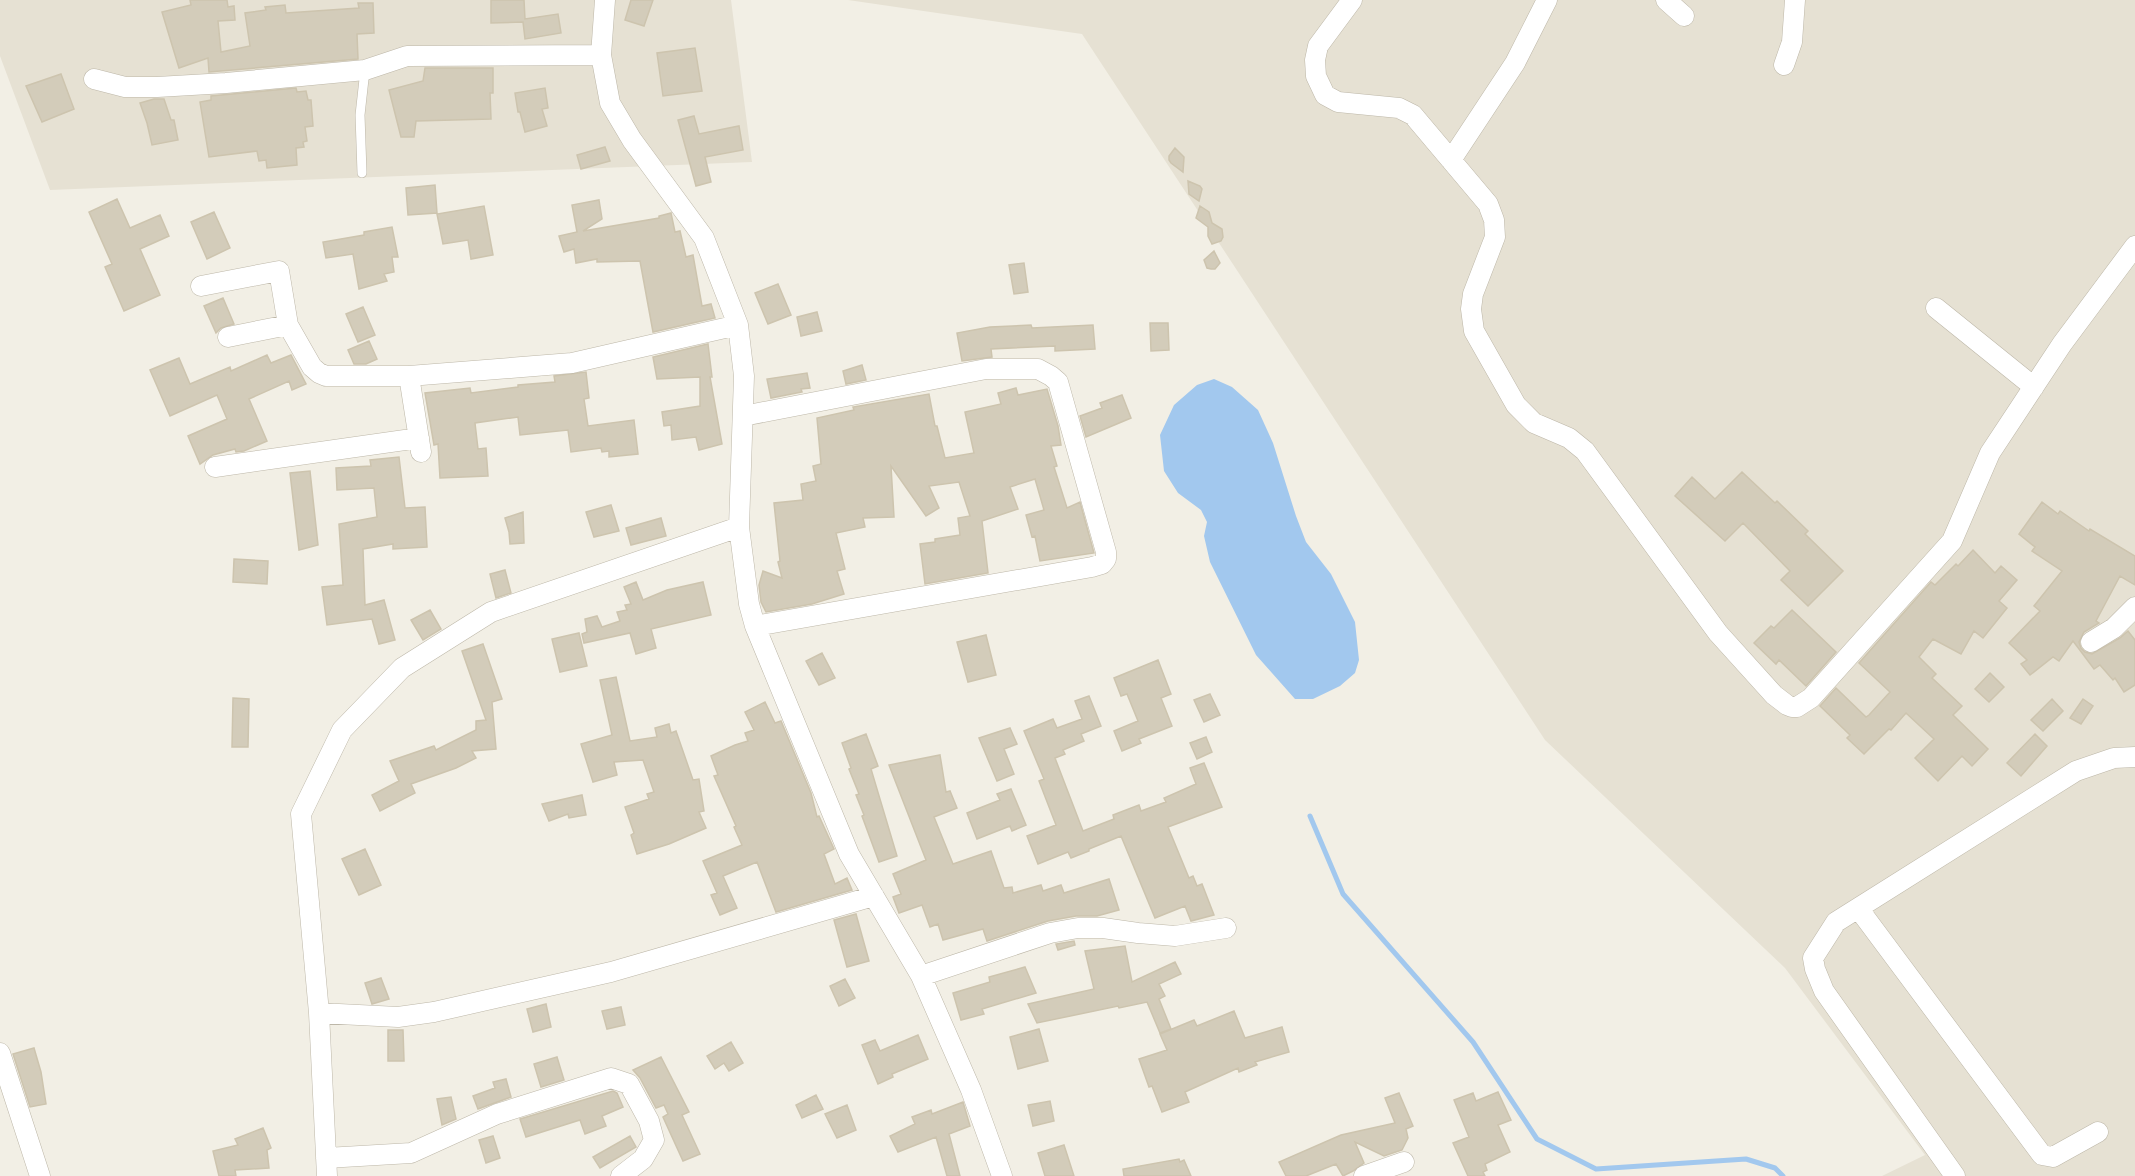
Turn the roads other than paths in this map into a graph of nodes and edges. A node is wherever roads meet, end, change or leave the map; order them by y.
1 (605, 0) edge
2 (1352, 0) edge
3 (1547, 0) edge
4 (1666, 0) edge
5 (1795, 0) edge
6 (1684, 16) dead end
7 (601, 55) junction
8 (1784, 65) dead end
9 (365, 70) junction
10 (94, 79) dead end
11 (1451, 160) junction
12 (362, 173) dead end
13 (2135, 246) edge
14 (201, 286) dead end
15 (1936, 308) dead end
16 (288, 325) junction
17 (738, 325) junction
18 (228, 336) dead end
19 (409, 376) junction
20 (2034, 387) junction
21 (743, 416) junction
22 (215, 468) dead end
23 (739, 527) junction
24 (2135, 607) edge
25 (755, 626) junction
26 (2091, 642) dead end
27 (2135, 757) edge
28 (874, 896) junction
29 (1858, 908) junction
30 (1227, 928) dead end
31 (921, 976) junction
32 (319, 1013) junction
33 (0, 1053) edge
34 (2098, 1132) dead end
35 (1404, 1162) dead end
36 (326, 1167) edge
37 (40, 1176) edge
38 (621, 1176) edge
39 (1002, 1176) edge
40 (1364, 1176) edge
41 (1955, 1176) edge

1 - 7 street
2 - 11 street
3 - 11 street
4 - 6 street
5 - 8 street
7 - 9 street
7 - 17 street
9 - 10 street
9 - 12 lane
11 - 20 street
13 - 20 street
14 - 16 street
15 - 20 street
16 - 18 street
16 - 19 street
17 - 19 street
17 - 21 street
19 - 22 street
21 - 23 street
21 - 25 street
23 - 25 street
23 - 32 street
24 - 26 street
25 - 28 street
27 - 29 street
28 - 31 street
28 - 32 street
29 - 34 street
29 - 41 street
30 - 31 street
31 - 39 street
32 - 36 street
33 - 37 street
35 - 40 street
36 - 38 street

